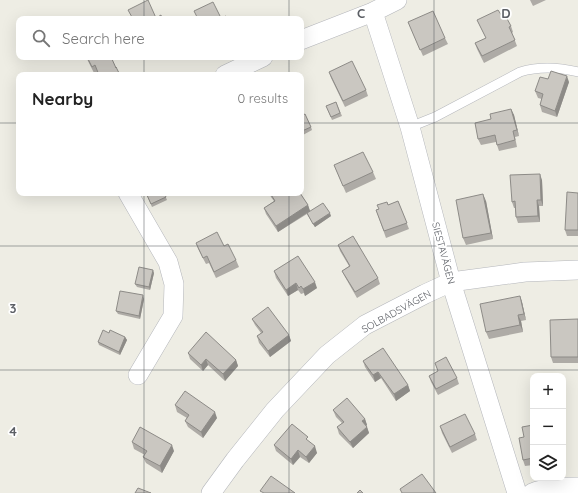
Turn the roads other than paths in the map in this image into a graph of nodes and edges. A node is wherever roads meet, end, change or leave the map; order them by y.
1 (397, 0) edge
2 (373, 12) junction
3 (304, 39) edge
4 (257, 60) edge
5 (231, 72) edge
6 (578, 72) edge
7 (410, 127) junction
8 (130, 196) edge
9 (578, 270) edge
10 (452, 282) junction
11 (138, 375) dead end
12 (578, 487) edge
13 (212, 493) edge
14 (517, 493) edge
15 (532, 493) edge

1 - 2 street
2 - 3 street
2 - 7 street, SIESTAVÄGEN
4 - 5 street
6 - 7 lane
7 - 10 street, SIESTAVÄGEN
8 - 11 street
9 - 10 street, SOLBADSVÄGEN
10 - 13 street, SOLBADSVÄGEN
10 - 14 street, SIESTAVÄGEN
12 - 15 street

